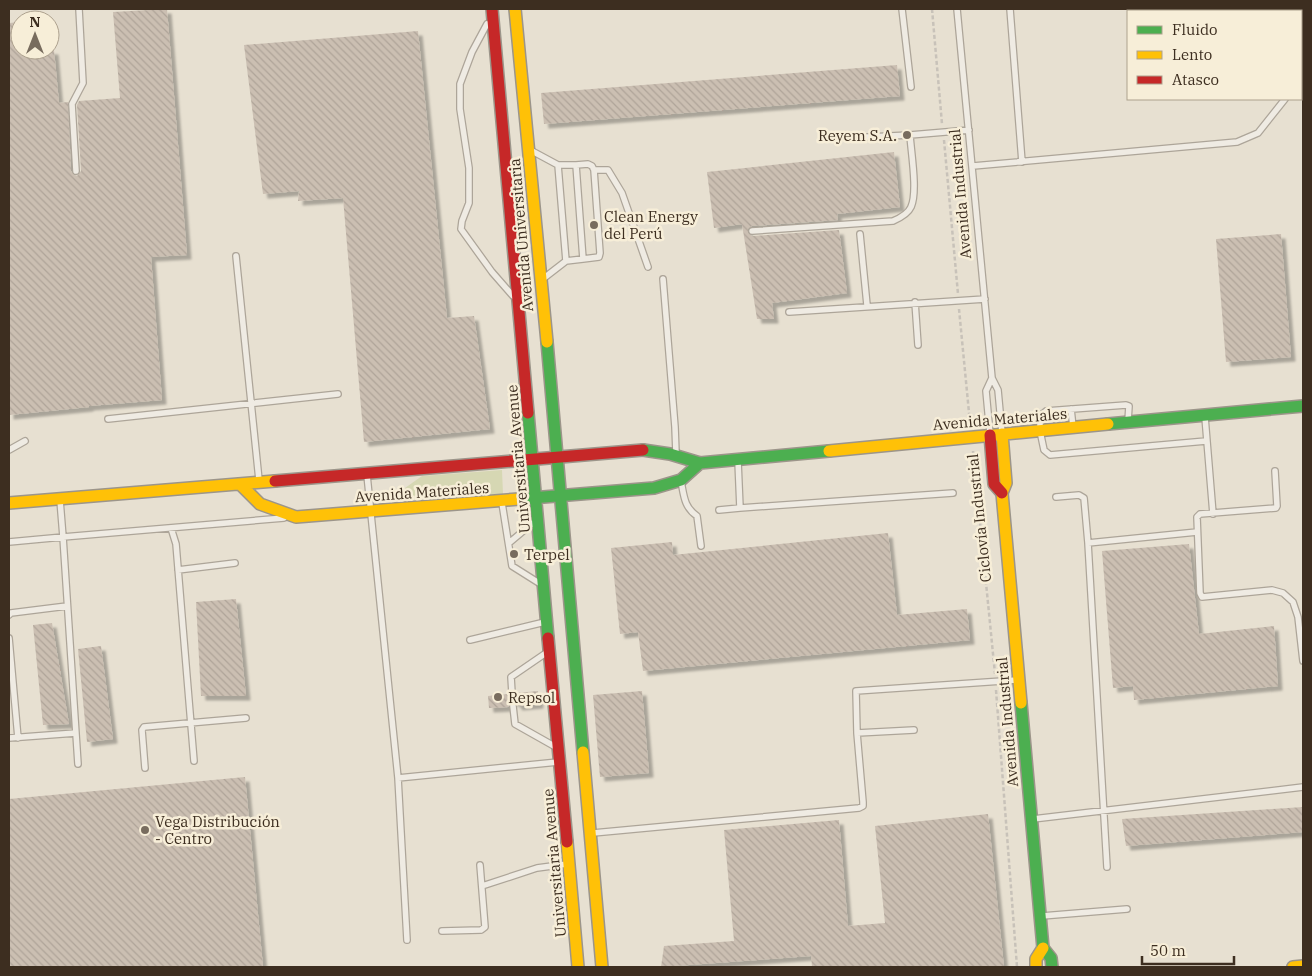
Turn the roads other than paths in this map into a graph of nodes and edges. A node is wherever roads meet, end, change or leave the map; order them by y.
1 (79, 9) edge
2 (515, 9) edge
3 (902, 9) edge
4 (957, 9) edge
5 (1010, 9) edge
6 (492, 11) edge
7 (911, 87) dead end
8 (1284, 100) edge
9 (969, 130) junction
10 (910, 135) junction
11 (848, 138) dead end
12 (528, 150) junction
13 (1022, 162) junction
14 (576, 164) junction
15 (558, 165) junction
16 (973, 166) junction
17 (594, 170) junction
18 (76, 171) dead end
19 (752, 231) dead end
20 (860, 234) dead end
21 (236, 256) dead end
22 (583, 260) junction
23 (566, 261) junction
24 (648, 267) dead end
25 (663, 279) dead end
26 (529, 281) junction
27 (985, 299) junction
28 (915, 302) junction
29 (519, 304) junction
30 (867, 306) junction
31 (789, 312) dead end
32 (918, 346) dead end
33 (992, 378) junction
34 (338, 394) dead end
35 (252, 403) junction
36 (1303, 406) edge
37 (1072, 409) junction
38 (1205, 415) junction
39 (108, 419) dead end
40 (1128, 422) junction
41 (1073, 428) junction
42 (1040, 431) junction
43 (996, 435) junction
44 (24, 441) dead end
45 (1206, 441) junction
46 (9, 450) edge
47 (676, 455) junction
48 (557, 458) junction
49 (738, 459) junction
50 (533, 460) junction
51 (700, 463) junction
52 (1274, 471) dead end
53 (367, 473) junction
54 (681, 480) junction
55 (259, 482) junction
56 (240, 484) junction
57 (953, 493) dead end
58 (561, 496) junction
59 (1056, 497) dead end
60 (60, 498) junction
61 (536, 498) junction
62 (501, 501) junction
63 (9, 503) edge
64 (740, 508) junction
65 (371, 510) junction
66 (719, 510) dead end
67 (1213, 514) junction
68 (296, 517) junction
69 (538, 520) junction
70 (172, 528) junction
71 (1196, 532) junction
72 (63, 537) junction
73 (9, 542) edge
74 (1088, 542) junction
75 (509, 543) junction
76 (701, 546) dead end
77 (235, 563) dead end
78 (178, 570) junction
79 (544, 586) junction
80 (66, 606) junction
81 (9, 615) edge
82 (547, 622) junction
83 (9, 638) edge
84 (470, 640) dead end
85 (550, 651) junction
86 (1303, 661) edge
87 (1019, 680) junction
88 (512, 694) dead end
89 (513, 706) dead end
90 (246, 718) dead end
91 (190, 724) junction
92 (914, 730) dead end
93 (76, 733) junction
94 (857, 733) junction
95 (9, 738) edge
96 (18, 738) junction
97 (558, 748) junction
98 (194, 761) dead end
99 (560, 761) junction
100 (78, 764) dead end
101 (145, 768) dead end
102 (398, 778) junction
103 (1303, 787) edge
104 (1105, 810) junction
105 (1031, 819) junction
106 (581, 841) junction
107 (569, 863) junction
108 (480, 865) dead end
109 (1108, 868) dead end
110 (482, 886) junction
111 (1127, 908) dead end
112 (1040, 916) junction
113 (442, 931) dead end
114 (407, 940) dead end
115 (1043, 948) junction
116 (1303, 966) edge
117 (578, 967) edge
118 (602, 967) edge
119 (1036, 967) edge
120 (1052, 967) edge
121 (1293, 967) edge

1 - 18 lane
2 - 12 street, Avenida Universitaria
3 - 7 lane
4 - 9 lane, Avenida Industrial
5 - 13 lane
6 - 26 street, Universitaria Avenue
6 - 29 lane
8 - 13 lane
9 - 10 lane
9 - 16 lane, Avenida Industrial
10 - 11 lane
10 - 19 lane
12 - 15 lane
12 - 26 street, Avenida Universitaria
13 - 16 lane
14 - 15 lane
14 - 17 lane
14 - 22 lane
15 - 23 lane
16 - 27 lane, Avenida Industrial
17 - 22 lane
17 - 24 lane
20 - 30 lane
21 - 35 lane
22 - 23 lane
23 - 26 lane
25 - 47 lane
26 - 29 street, Universitaria Avenue
26 - 48 street, Avenida Universitaria
27 - 28 lane
27 - 33 lane, Avenida Industrial
28 - 30 lane
28 - 32 lane
29 - 50 street, Universitaria Avenue
30 - 31 lane
33 - 43 lane, Avenida Industrial
33 - 43 lane, Avenida Industrial
34 - 35 lane
35 - 39 lane
35 - 55 lane
36 - 38 street, Avenida Materiales
37 - 40 lane
37 - 41 lane
37 - 42 lane
38 - 40 street, Avenida Materiales
38 - 45 lane
40 - 41 street, Avenida Materiales
41 - 42 street, Avenida Materiales
42 - 43 street, Avenida Materiales
42 - 45 lane
43 - 49 street, Avenida Materiales
43 - 87 street, Avenida Industrial
44 - 46 lane
45 - 67 lane
47 - 48 street, Avenida Materiales
47 - 51 street, Avenida Materiales
48 - 50 street, Avenida Materiales
48 - 58 street, Universitaria Avenue
49 - 51 street, Avenida Materiales
49 - 64 lane
50 - 53 street, Avenida Materiales
50 - 61 street, Universitaria Avenue
51 - 54 street, Avenida Materiales
52 - 67 lane
53 - 55 street, Avenida Materiales
53 - 65 lane
54 - 58 street, Avenida Materiales
54 - 76 lane
55 - 56 street, Avenida Materiales
56 - 60 street, Avenida Materiales
56 - 68 street, Avenida Materiales
57 - 64 lane
58 - 61 street, Avenida Materiales
58 - 106 street, Universitaria Avenue
59 - 74 lane
60 - 63 street, Avenida Materiales
60 - 72 lane
61 - 62 street, Avenida Materiales
61 - 69 street, Universitaria Avenue
62 - 65 street, Avenida Materiales
62 - 75 lane
64 - 66 lane
65 - 68 street, Avenida Materiales
65 - 102 lane
67 - 71 lane
68 - 70 lane
69 - 75 lane
69 - 79 street, Universitaria Avenue
70 - 72 lane
70 - 78 lane
71 - 74 lane
71 - 86 lane
72 - 73 lane
72 - 80 lane
74 - 104 lane
75 - 79 lane
77 - 78 lane
78 - 91 lane
79 - 82 street, Universitaria Avenue
80 - 81 lane
80 - 93 lane
82 - 84 lane
82 - 85 street, Universitaria Avenue
83 - 96 lane
85 - 88 lane
85 - 97 street, Universitaria Avenue
87 - 94 lane
87 - 105 street, Avenida Industrial
89 - 97 lane
90 - 91 lane
91 - 98 lane
91 - 101 lane
92 - 94 lane
93 - 96 lane
93 - 100 lane
94 - 106 lane
95 - 96 lane
97 - 99 street, Universitaria Avenue
99 - 102 lane
99 - 106 street, Universitaria Avenue
102 - 114 lane
103 - 104 lane
104 - 105 lane
104 - 109 lane
105 - 112 street, Avenida Industrial
106 - 107 street, Universitaria Avenue
106 - 118 street, Universitaria Avenue
107 - 110 lane
107 - 117 street, Universitaria Avenue
108 - 110 lane
110 - 113 lane
111 - 112 lane
112 - 115 street, Avenida Industrial
115 - 119 street, Avenida Industrial
115 - 120 street, Avenida Industrial
116 - 121 street

